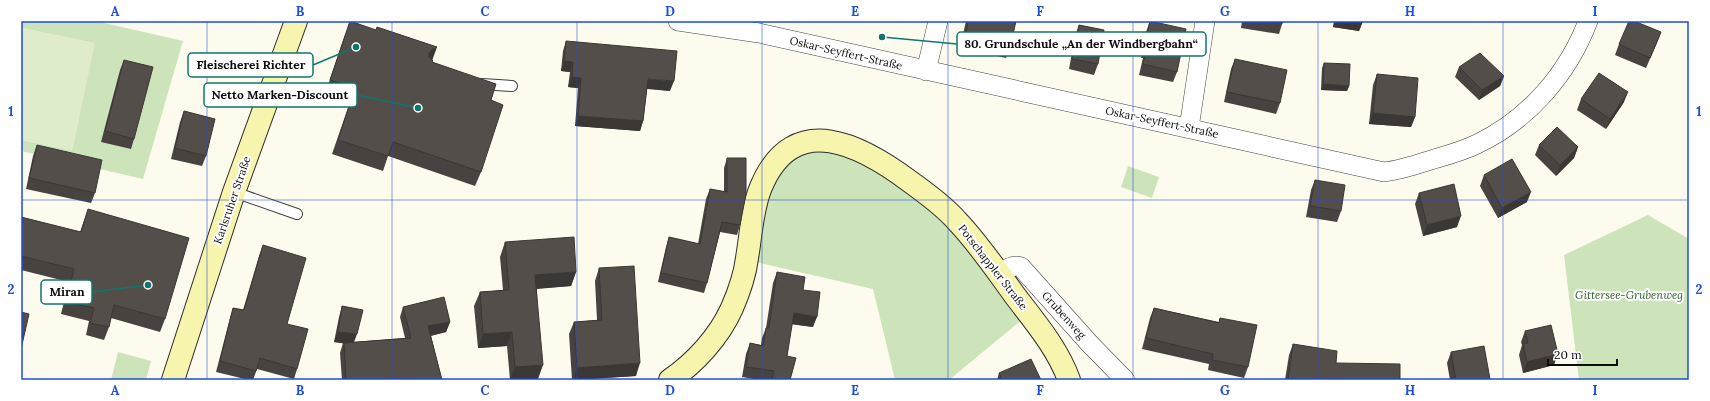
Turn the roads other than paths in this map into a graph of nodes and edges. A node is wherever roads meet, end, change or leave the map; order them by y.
1 (296, 21) edge
2 (678, 21) edge
3 (938, 21) edge
4 (1205, 21) edge
5 (1588, 21) edge
6 (926, 71) junction
7 (470, 81) edge
8 (512, 86) dead end
9 (1189, 128) junction
10 (234, 192) junction
11 (297, 214) dead end
12 (1000, 275) junction
13 (173, 380) edge
14 (670, 380) edge
15 (1069, 380) edge
16 (1125, 380) edge

1 - 10 street, Karlsruher Straße
2 - 6 street, Oskar-Seyffert-Straße
3 - 6 street
4 - 9 street
5 - 9 street, Oskar-Seyffert-Straße
6 - 9 street, Oskar-Seyffert-Straße
7 - 8 lane
10 - 11 lane
10 - 13 street, Karlsruher Straße
12 - 14 street, Potschappler Straße
12 - 15 street, Potschappler Straße
12 - 16 street, Grubenweg

